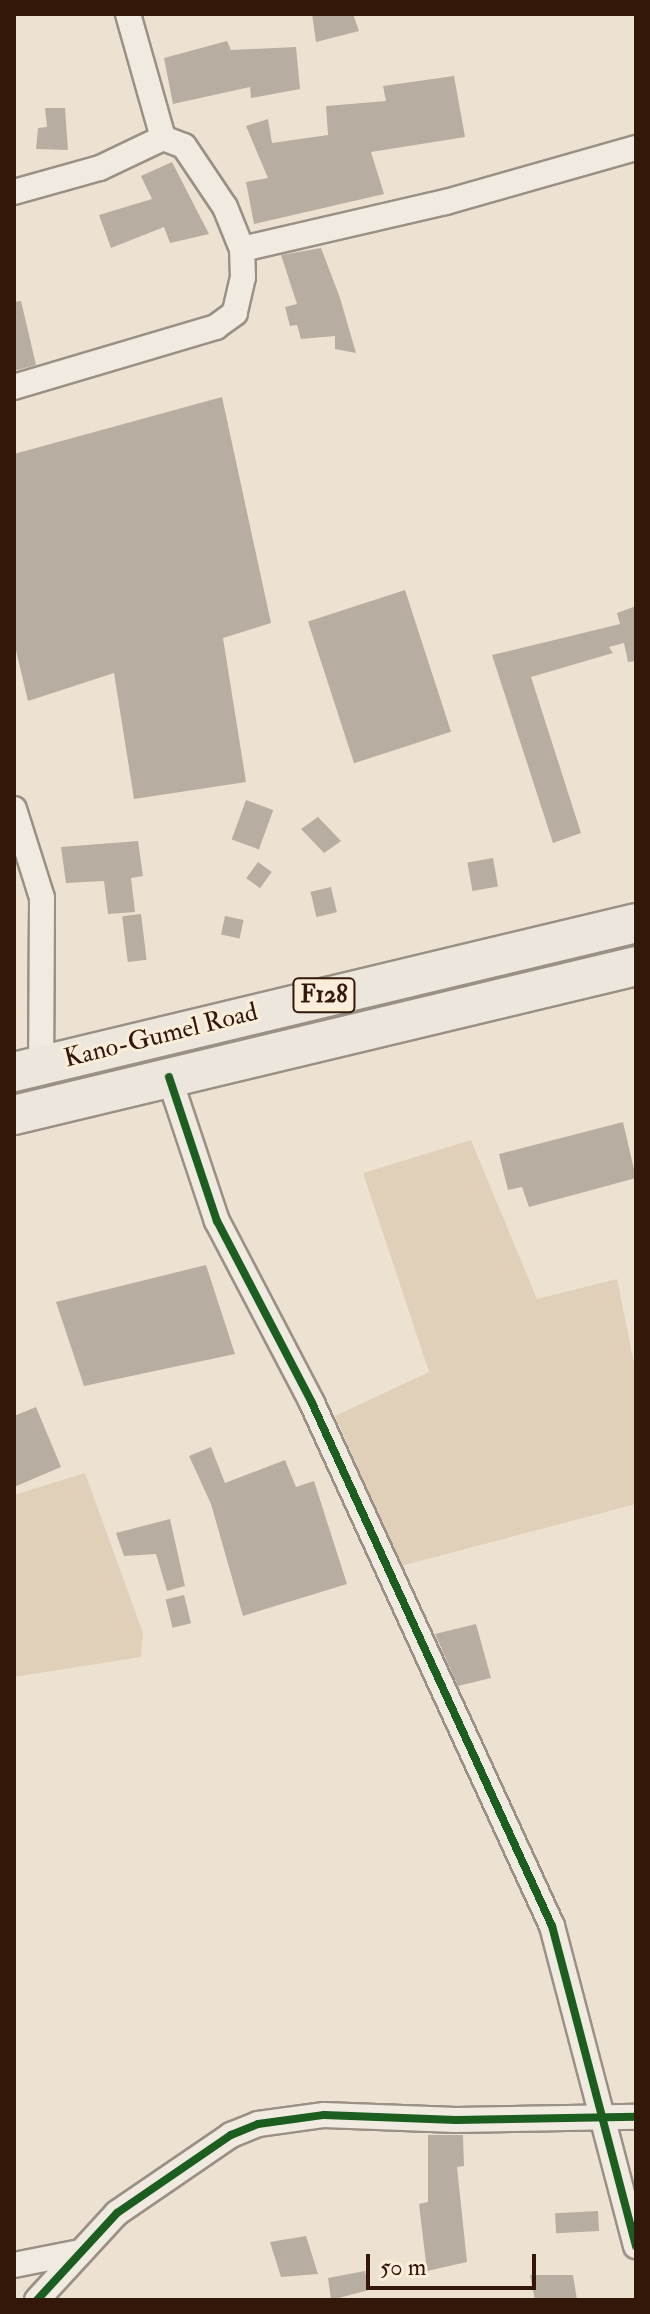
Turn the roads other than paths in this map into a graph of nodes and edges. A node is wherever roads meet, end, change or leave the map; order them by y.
1 (128, 14) edge
2 (163, 138) junction
3 (636, 148) edge
4 (14, 192) edge
5 (242, 249) junction
6 (14, 387) edge
7 (14, 809) edge
8 (636, 923) edge
9 (636, 966) edge
10 (27, 1069) edge
11 (169, 1077) junction
12 (14, 1115) edge
13 (603, 2115) junction
14 (636, 2117) edge
15 (636, 2246) edge
16 (75, 2253) junction
17 (14, 2265) edge
18 (37, 2300) edge

1 - 2 street
2 - 4 street
2 - 5 street
3 - 5 street
5 - 6 street
7 - 10 street
8 - 10 main road, Kano-Gumel Road / F128
9 - 11 main road, Kano-Gumel Road / F128
11 - 12 main road, Kano-Gumel Road / F128
11 - 13 street
13 - 14 street
13 - 15 street
13 - 16 street
16 - 17 street
16 - 18 street

